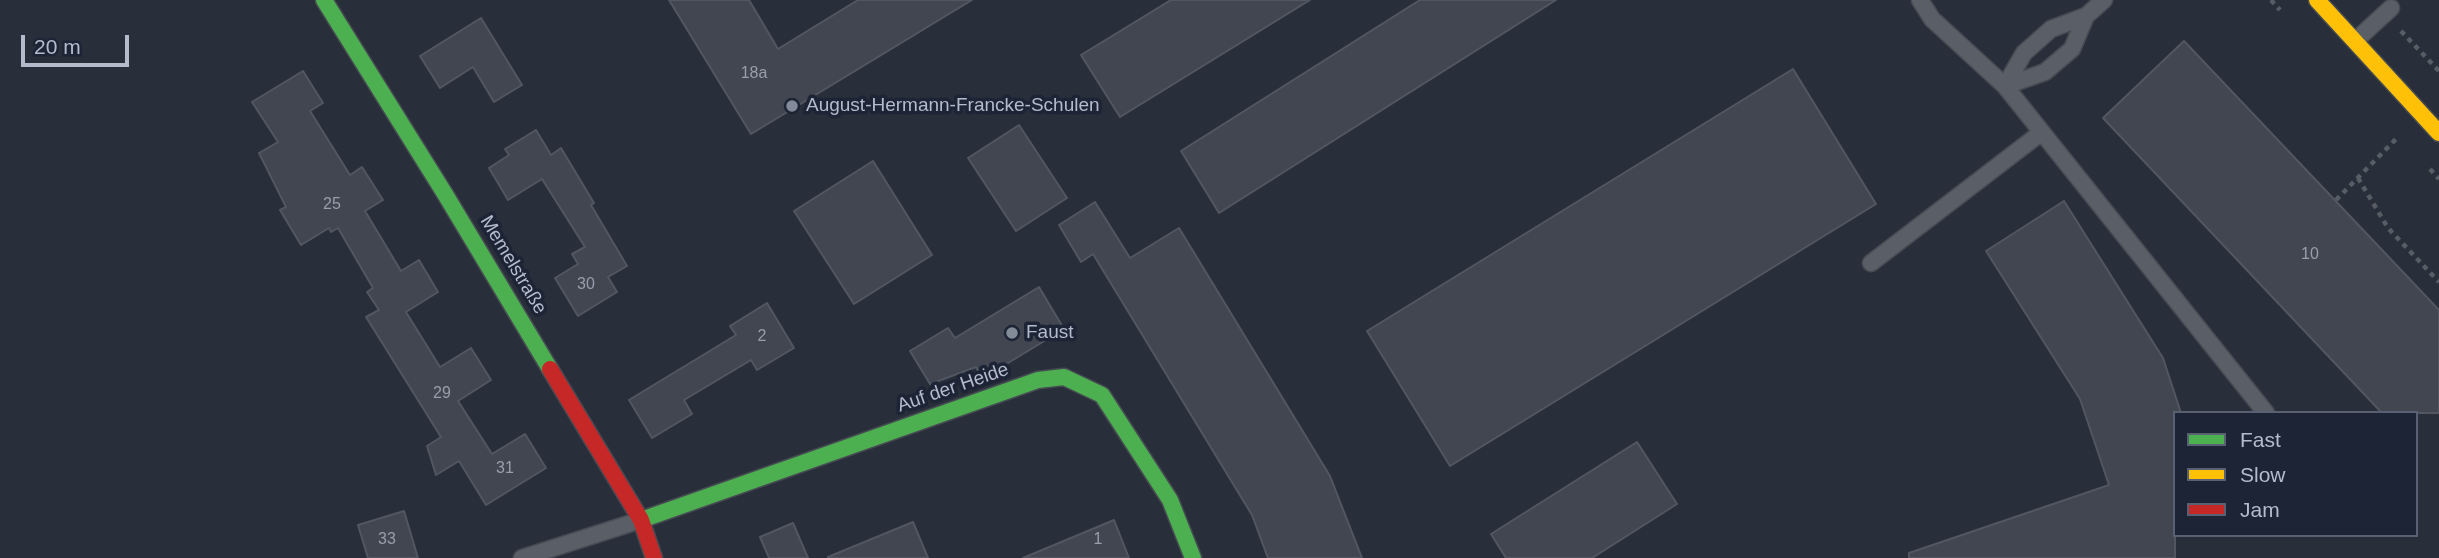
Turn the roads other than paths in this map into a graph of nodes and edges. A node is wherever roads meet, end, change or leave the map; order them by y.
1 (324, 0) edge
2 (1920, 0) edge
3 (2104, 0) edge
4 (2317, 0) edge
5 (2388, 11) road end
6 (2086, 16) junction
7 (2356, 41) junction
8 (2005, 86) junction
9 (2042, 132) junction
10 (2439, 133) edge
11 (1871, 263) dead end
12 (2264, 411) edge
13 (641, 520) junction
14 (522, 558) edge
15 (654, 558) edge
16 (1193, 558) edge

1 - 13 street, Memelstraße
2 - 8 lane
3 - 6 lane
4 - 7 street
5 - 7 lane
6 - 8 lane
6 - 8 lane
7 - 10 street
8 - 9 lane
9 - 11 lane
9 - 12 lane
13 - 14 lane
13 - 15 street, Memelstraße
13 - 16 street, Auf der Heide

